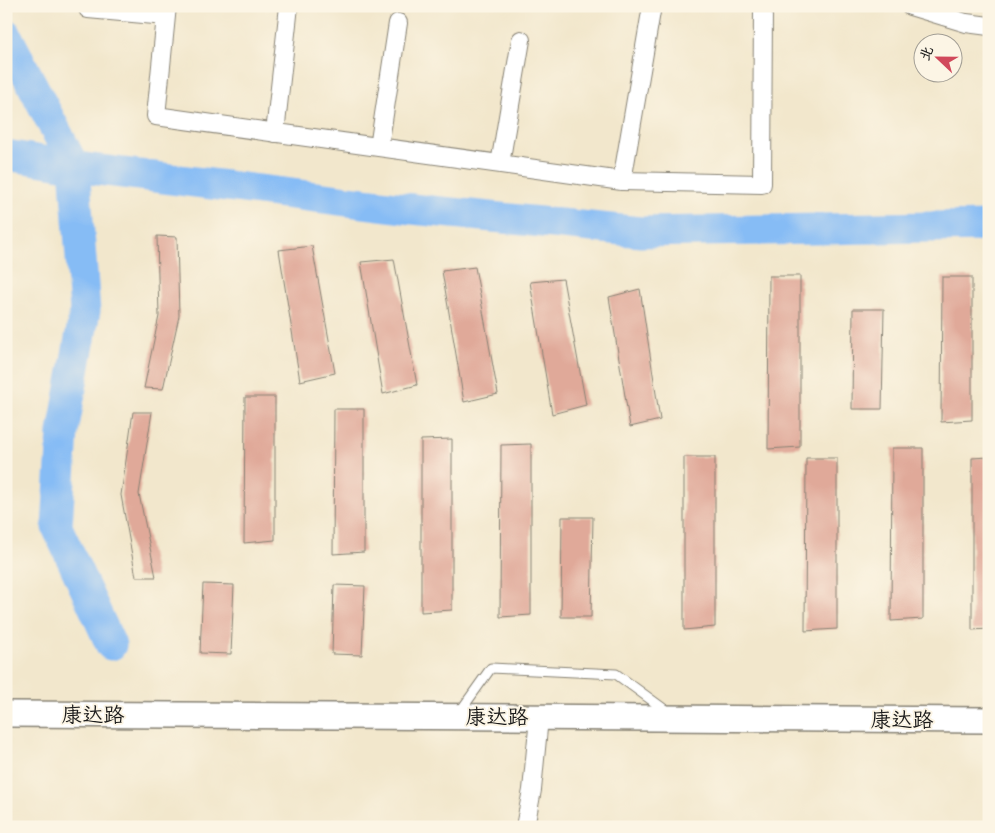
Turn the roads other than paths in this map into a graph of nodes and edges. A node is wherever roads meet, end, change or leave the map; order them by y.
1 (289, 6) edge
2 (652, 6) edge
3 (763, 6) edge
4 (910, 6) edge
5 (88, 9) dead end
6 (166, 11) edge
7 (398, 23) dead end
8 (989, 26) edge
9 (521, 40) dead end
10 (275, 133) junction
11 (379, 147) junction
12 (500, 164) junction
13 (622, 181) junction
14 (6, 714) edge
15 (456, 717) junction
16 (539, 718) junction
17 (676, 718) junction
18 (989, 720) edge
19 (525, 827) edge

1 - 10 street
2 - 13 street
3 - 13 street
4 - 8 street
5 - 6 street
6 - 10 street
7 - 11 street
9 - 12 street
10 - 11 street
11 - 12 street
12 - 13 street
14 - 15 street, 康达路
15 - 16 street, 康达路
15 - 17 lane
16 - 17 street, 康达路
16 - 19 street
17 - 18 street, 康达路

